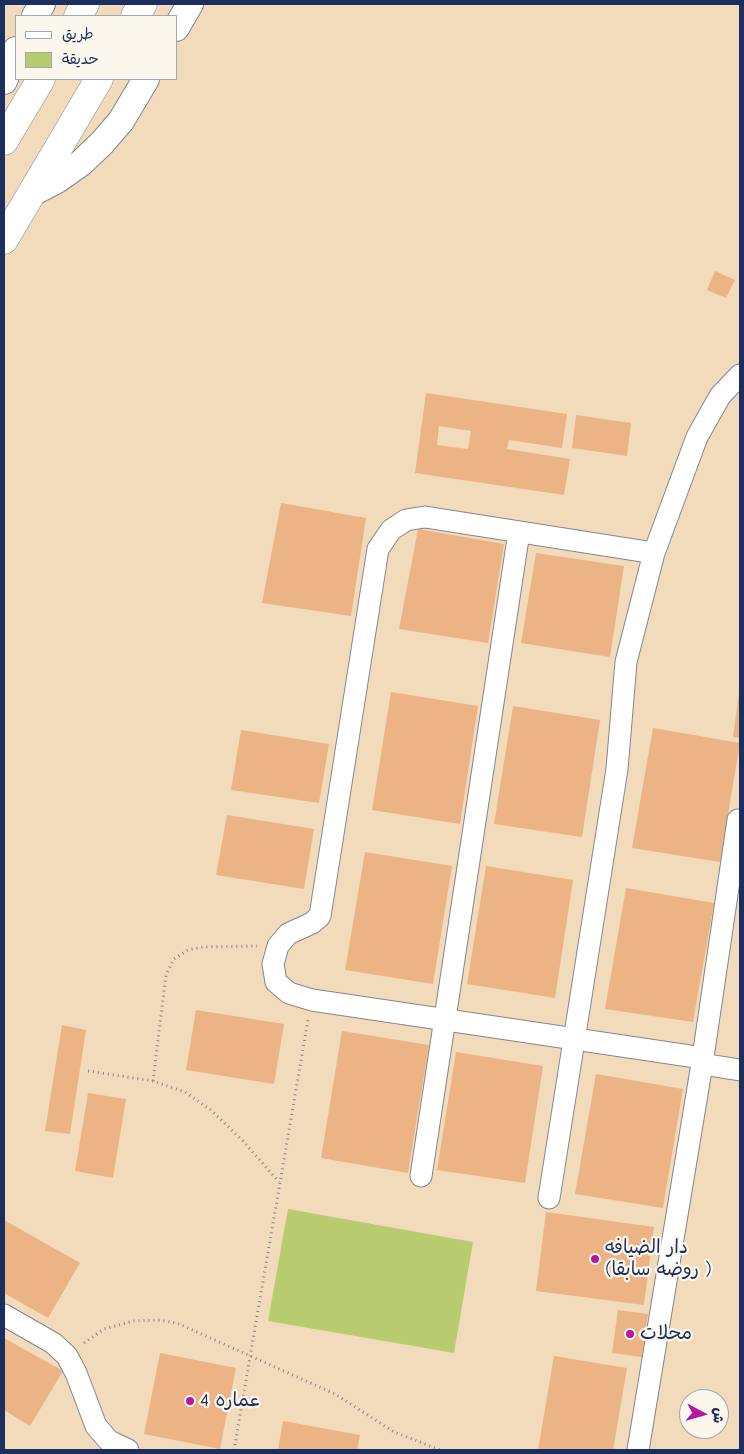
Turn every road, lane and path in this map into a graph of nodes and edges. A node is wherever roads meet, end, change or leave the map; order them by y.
1 (42, 4) edge
2 (85, 4) edge
3 (143, 4) edge
4 (190, 4) edge
5 (36, 15) edge
6 (79, 15) edge
7 (137, 15) edge
8 (178, 25) edge
9 (15, 53) edge
10 (40, 80) edge
11 (98, 80) edge
12 (145, 80) edge
13 (4, 81) edge
14 (4, 140) edge
15 (32, 193) junction
16 (4, 240) edge
17 (740, 375) edge
18 (519, 532) junction
19 (654, 553) junction
20 (738, 820) dead end
21 (278, 946) junction
22 (312, 1000) junction
23 (445, 1020) junction
24 (574, 1040) junction
25 (703, 1061) junction
26 (740, 1070) edge
27 (88, 1071) dead end
28 (153, 1081) junction
29 (421, 1176) dead end
30 (280, 1183) junction
31 (549, 1198) dead end
32 (4, 1315) edge
33 (67, 1356) junction
34 (250, 1356) junction
35 (128, 1450) edge
36 (234, 1450) edge
37 (440, 1450) edge
38 (638, 1450) edge

1 - 5 street
2 - 6 main road
3 - 7 main road
4 - 8 street
9 - 13 street
10 - 14 main road
11 - 15 main road
12 - 15 street
15 - 16 main road
17 - 19 street
18 - 19 street
18 - 21 street
18 - 23 street
19 - 24 street
20 - 25 street
21 - 22 street
21 - 28 path
22 - 23 street
22 - 30 path
23 - 24 street
23 - 29 street
24 - 25 street
24 - 31 street
25 - 26 street
25 - 38 street
27 - 28 path
28 - 30 path
30 - 34 path
32 - 33 street
33 - 34 path
33 - 35 street
34 - 36 path
34 - 37 path

